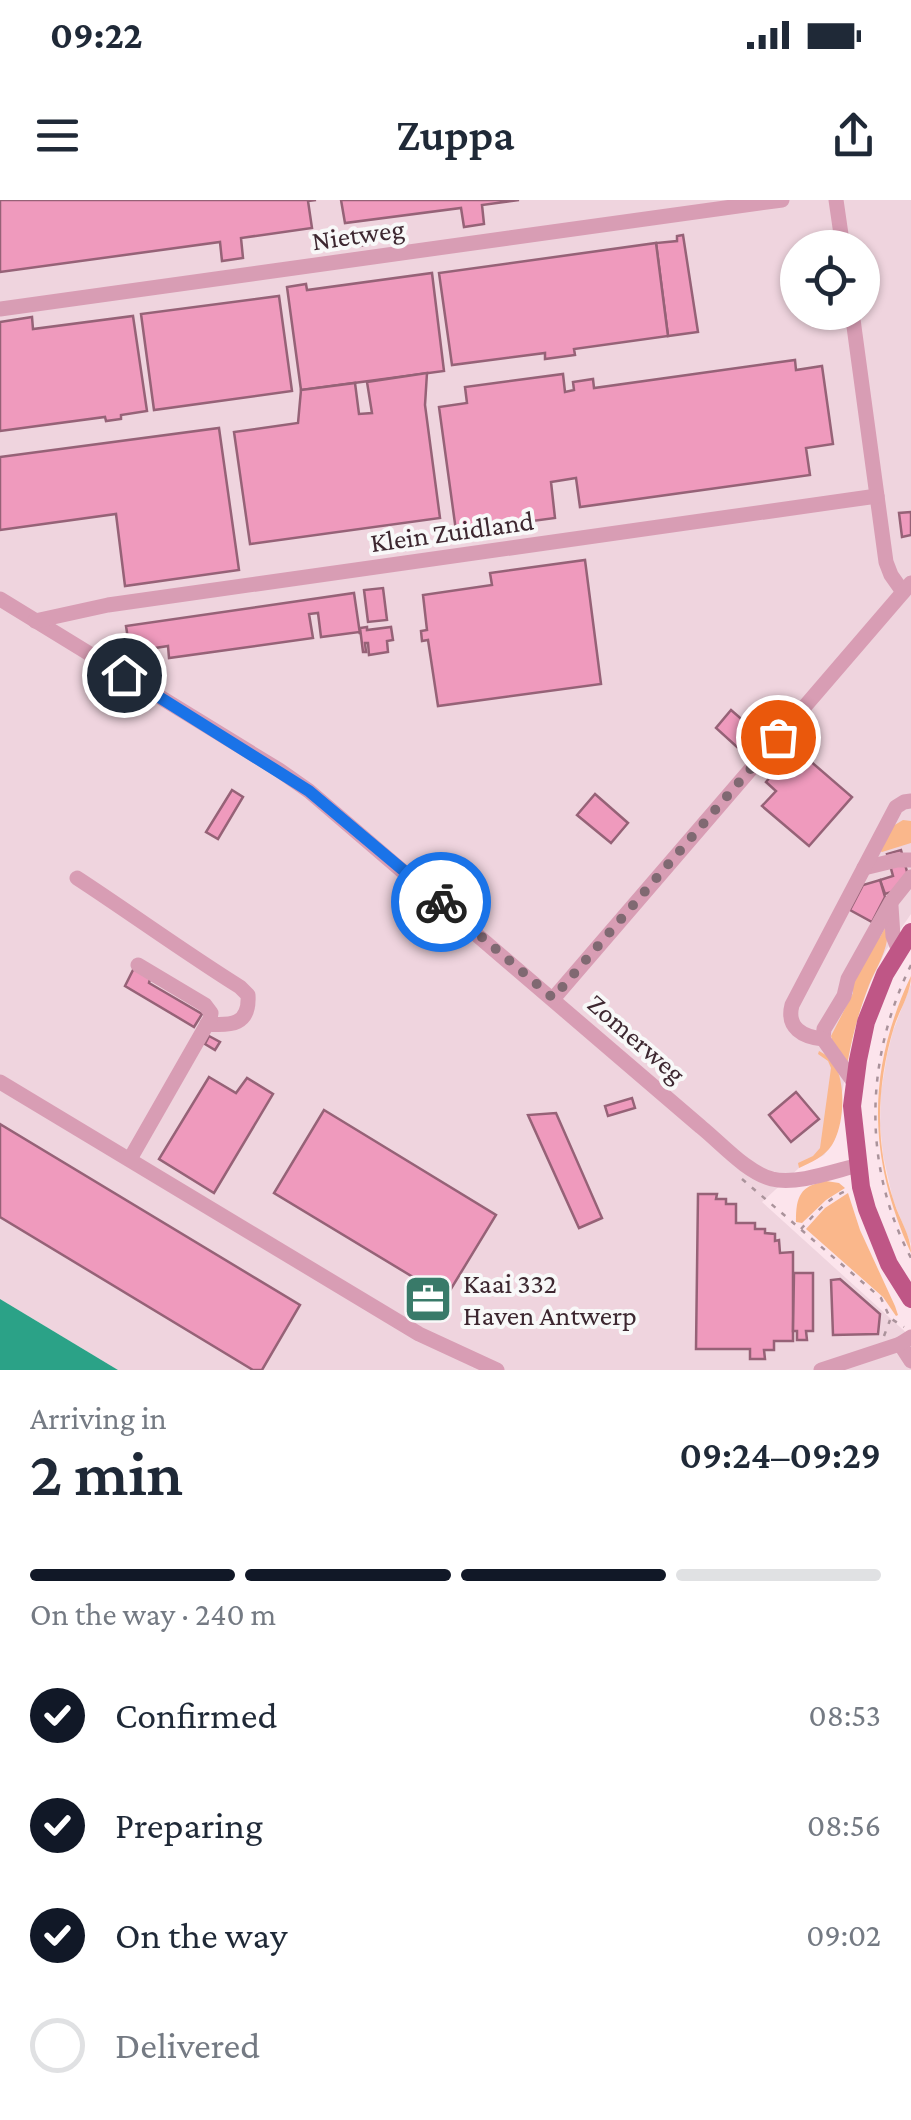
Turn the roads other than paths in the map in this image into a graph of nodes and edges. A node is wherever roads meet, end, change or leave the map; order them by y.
1 (782, 200) edge
2 (836, 200) edge
3 (840, 230) edge
4 (0, 309) edge
5 (854, 330) edge
6 (877, 496) junction
7 (907, 587) edge
8 (0, 600) edge
9 (34, 621) junction
10 (911, 801) edge
11 (911, 860) edge
12 (864, 868) junction
13 (911, 877) edge
14 (77, 878) dead end
15 (890, 902) junction
16 (911, 932) edge
17 (905, 958) edge
18 (138, 965) dead end
19 (553, 998) junction
20 (207, 1024) junction
21 (823, 1039) junction
22 (0, 1082) edge
23 (855, 1084) junction
24 (130, 1159) junction
25 (859, 1165) junction
26 (911, 1299) edge
27 (907, 1338) edge
28 (911, 1361) edge
29 (497, 1370) edge
30 (821, 1370) edge

1 - 4 street, Nietweg
2 - 3 street
5 - 6 street
6 - 7 street
6 - 9 street, Klein Zuidland
7 - 19 street
8 - 9 street, Zomerweg
9 - 19 street, Zomerweg
10 - 12 street
11 - 12 street
12 - 21 street
13 - 15 street
14 - 20 street
15 - 17 street
15 - 21 street
16 - 17 main road
17 - 23 main road
18 - 20 street
19 - 25 street, Zomerweg
20 - 24 street
21 - 23 street
22 - 24 street
23 - 25 main road
24 - 29 street
25 - 26 main road
27 - 28 street
27 - 30 street

